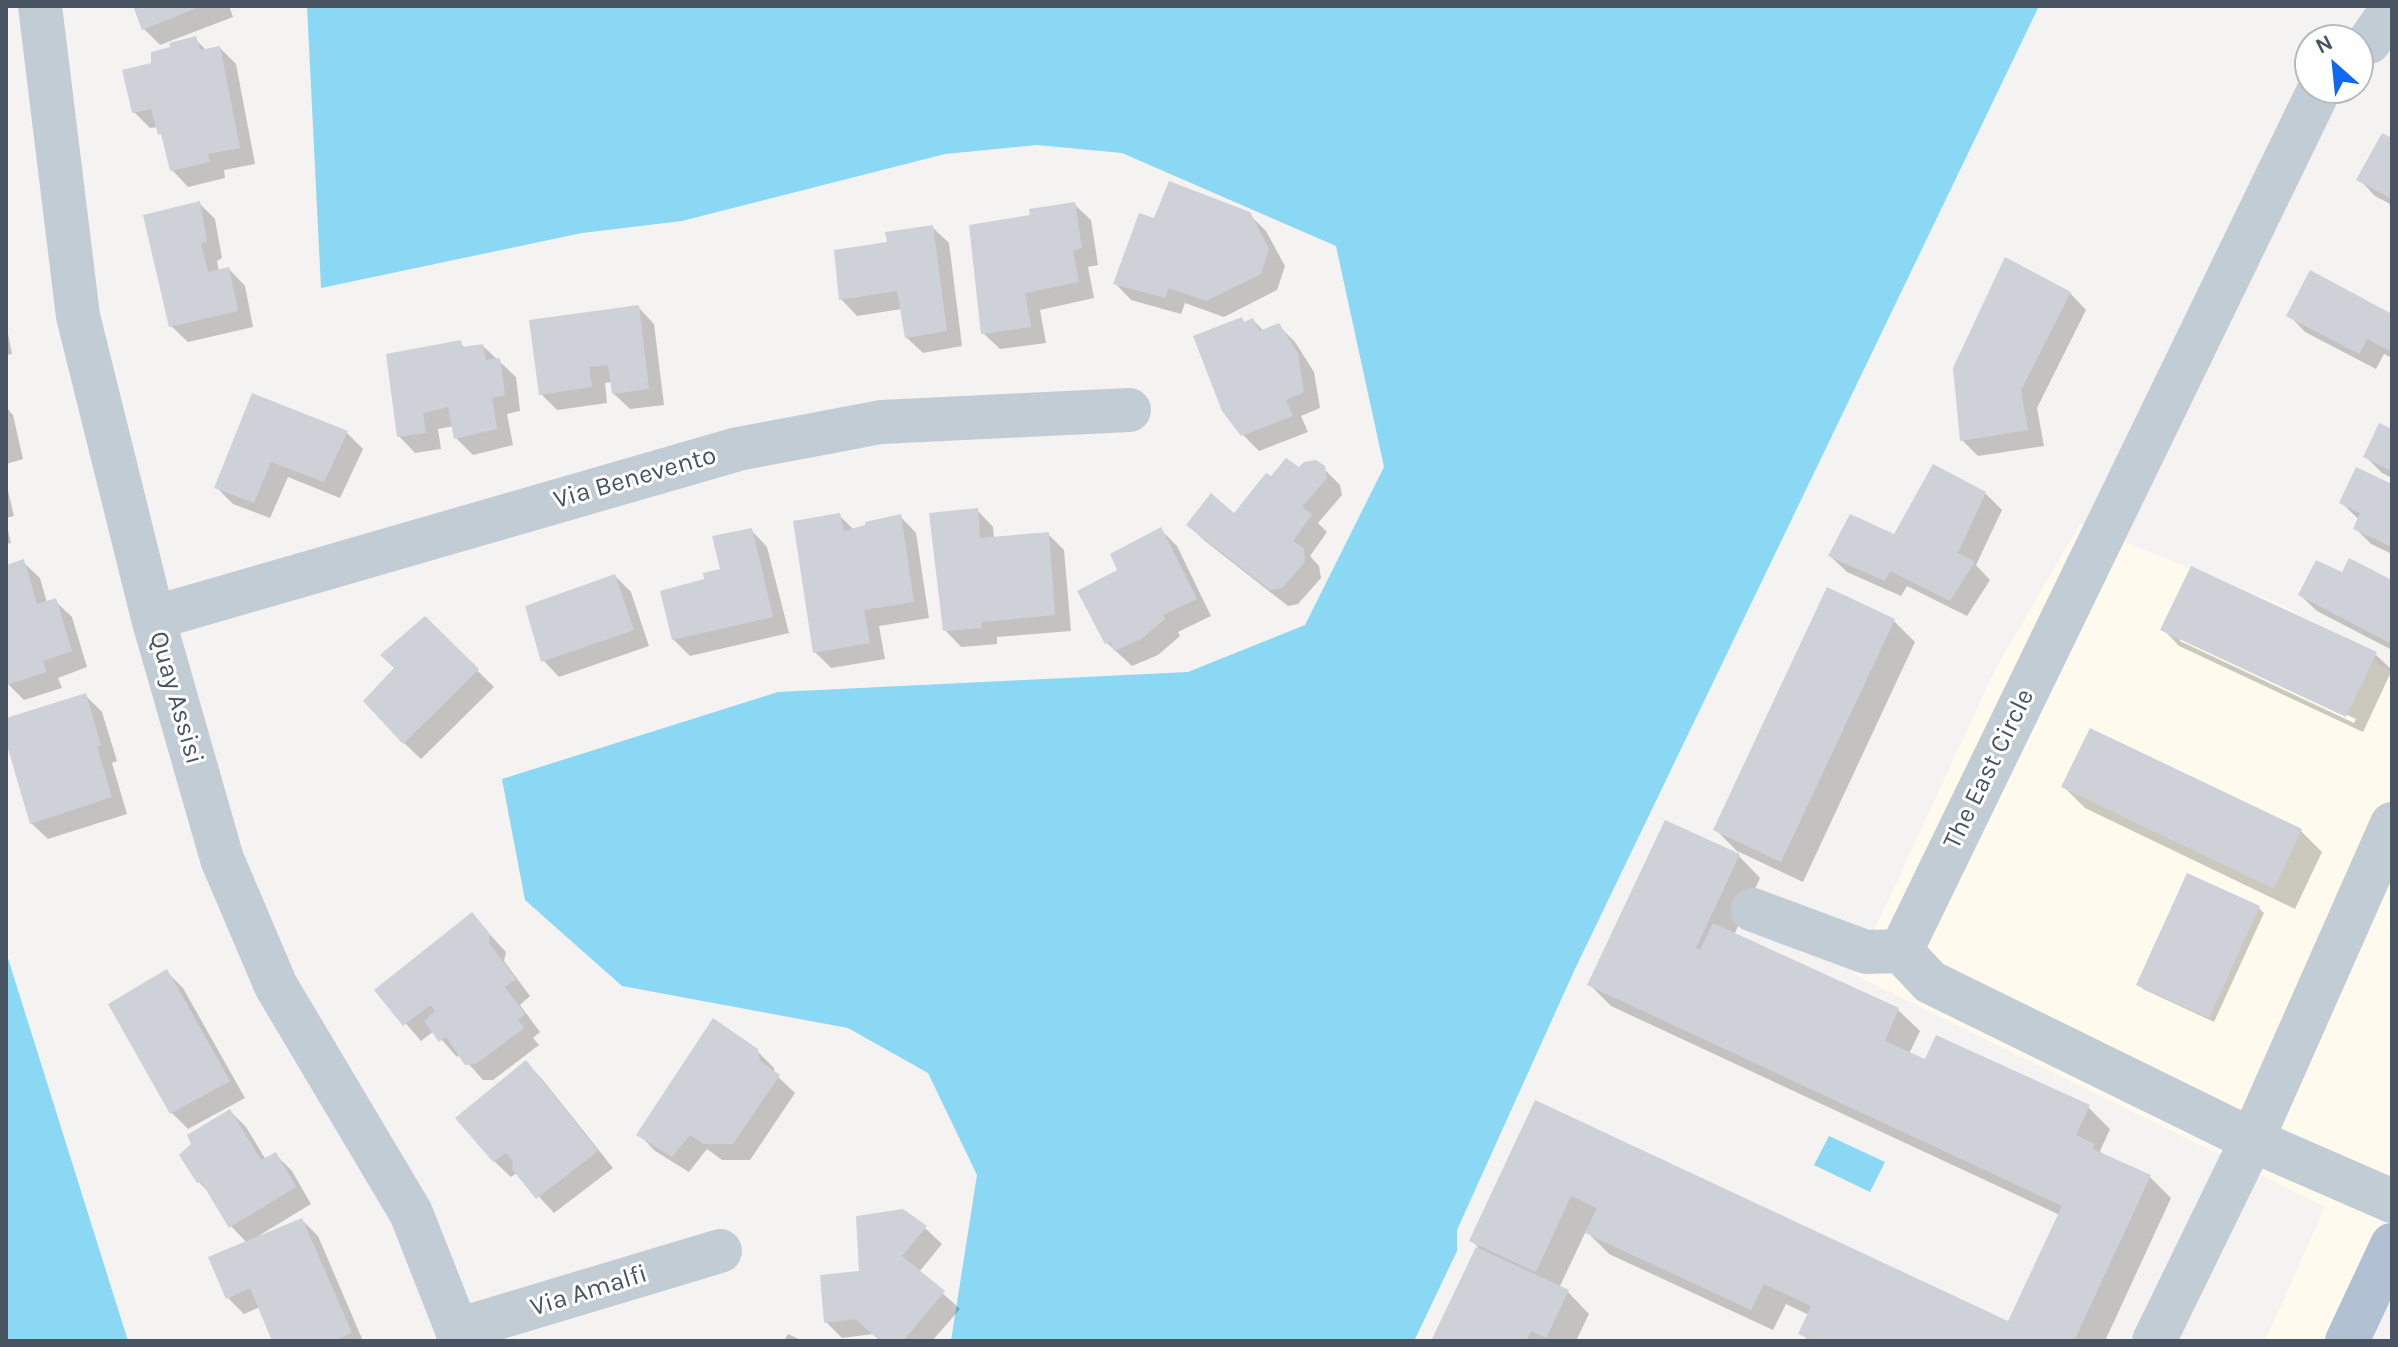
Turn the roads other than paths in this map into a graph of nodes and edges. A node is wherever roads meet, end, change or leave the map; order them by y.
1 (40, 6) edge
2 (2312, 104) edge
3 (1129, 410) dead end
4 (153, 618) junction
5 (2392, 824) edge
6 (1753, 910) dead end
7 (1901, 951) junction
8 (2252, 1140) junction
9 (2392, 1201) edge
10 (2392, 1245) edge
11 (720, 1251) dead end
12 (458, 1335) edge
13 (2154, 1341) edge
14 (2347, 1341) edge

1 - 4 street, Quay Assisi
2 - 7 street, The East Circle
3 - 4 street, Via Benevento
4 - 12 street, Quay Assisi
5 - 8 street
6 - 7 street
7 - 8 street
8 - 9 street
8 - 13 street
10 - 14 main road
11 - 12 street, Via Amalfi

